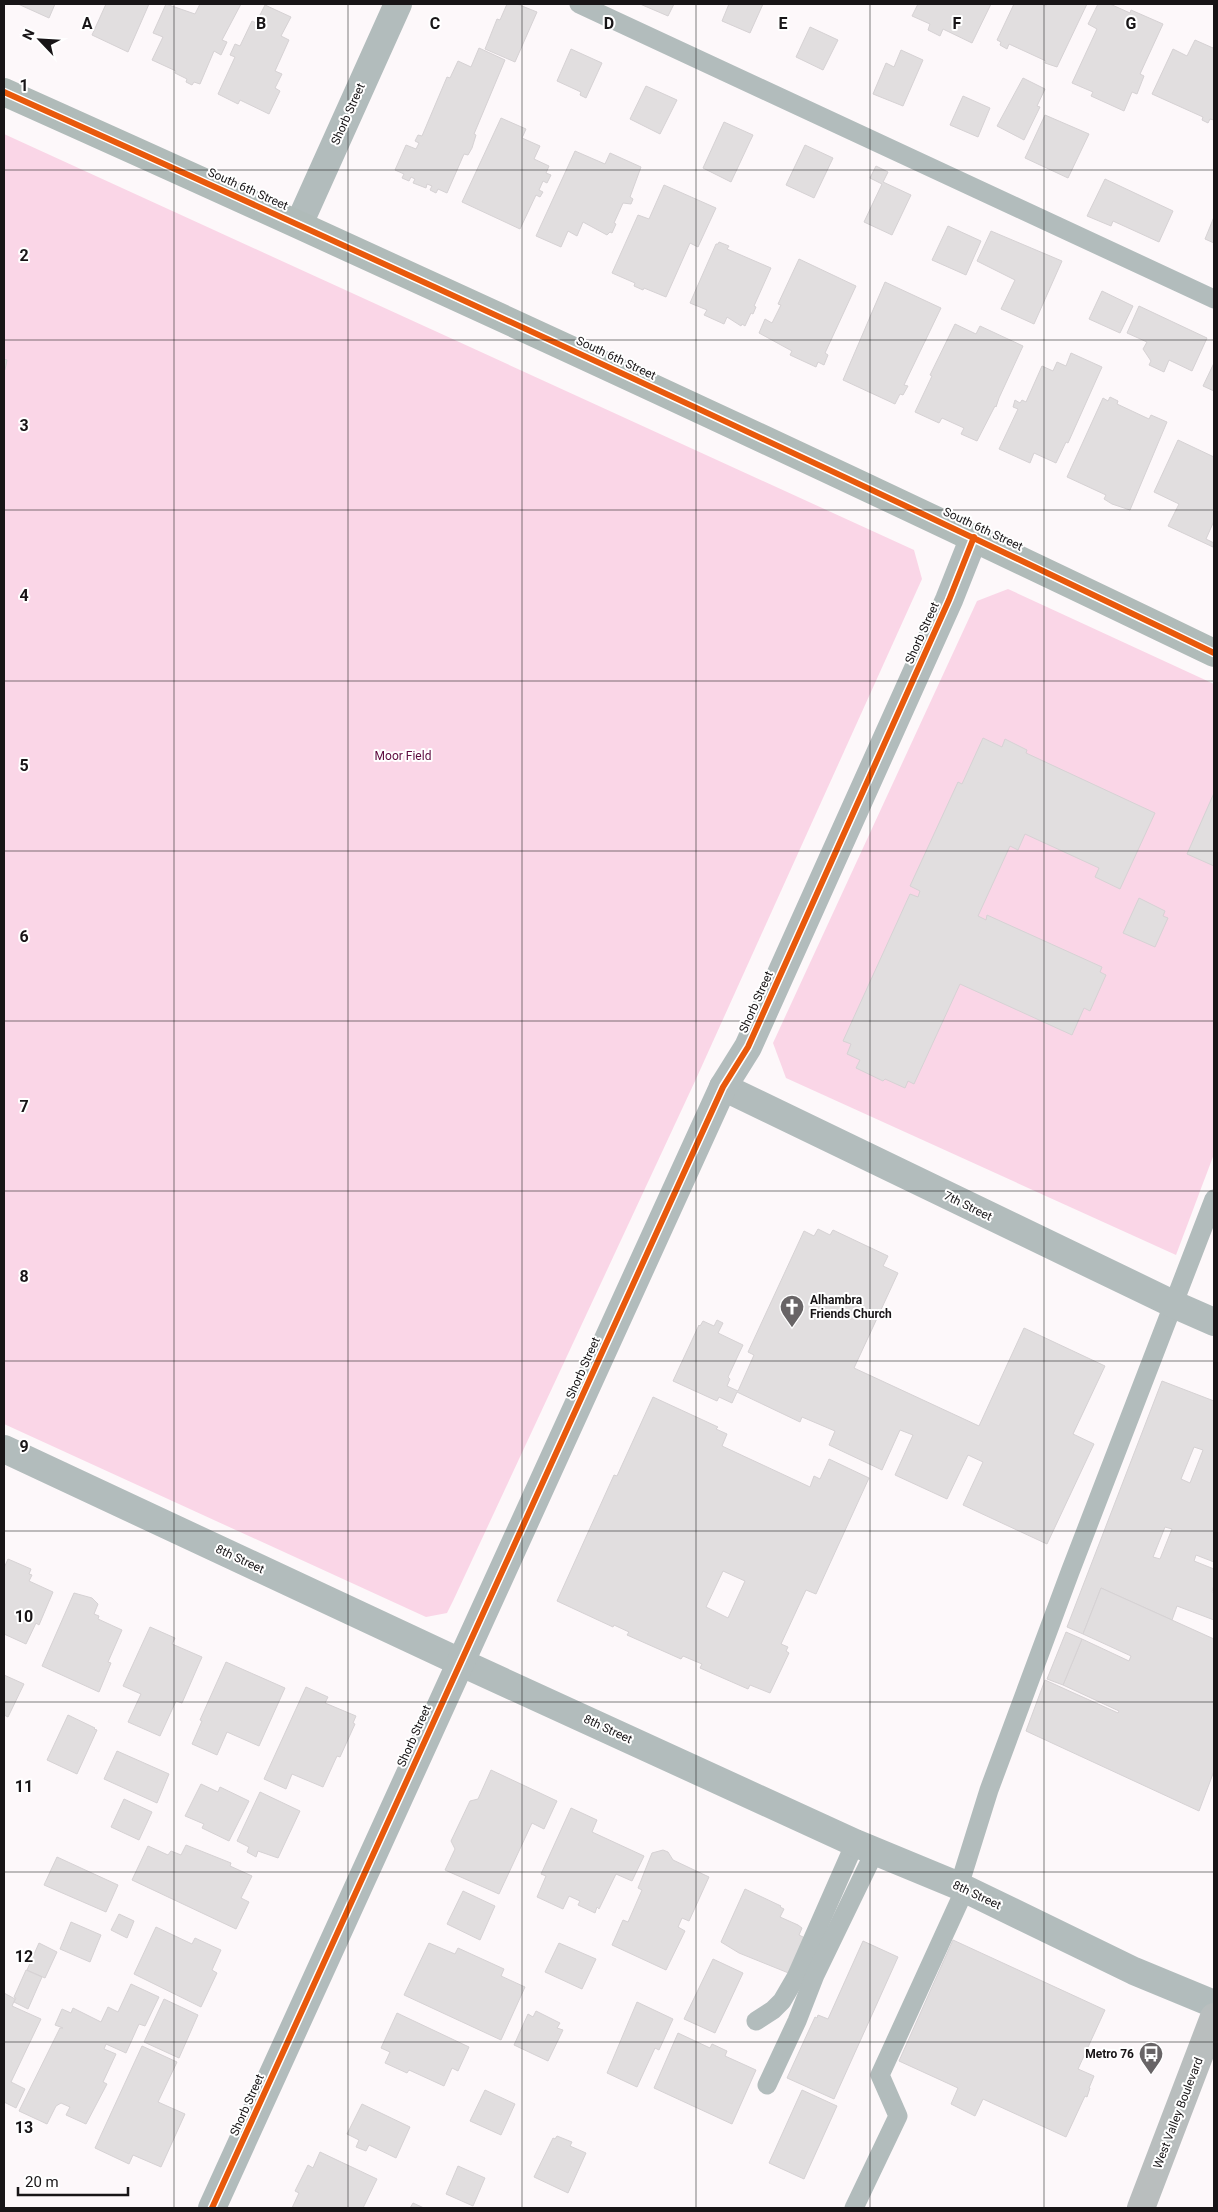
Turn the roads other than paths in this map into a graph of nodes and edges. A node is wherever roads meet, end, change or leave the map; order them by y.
1 (398, 4) edge
2 (578, 4) edge
3 (4, 92) edge
4 (298, 224) junction
5 (1214, 299) edge
6 (974, 537) junction
7 (1214, 653) edge
8 (723, 1087) junction
9 (1214, 1199) edge
10 (1173, 1304) junction
11 (1214, 1322) edge
12 (4, 1449) edge
13 (462, 1663) junction
14 (865, 1847) junction
15 (962, 1888) junction
16 (1214, 2004) edge
17 (1214, 2017) edge
18 (756, 2021) dead end
19 (767, 2085) dead end
20 (212, 2208) edge
21 (854, 2208) edge
22 (1141, 2208) edge

1 - 4 street, Shorb Street
2 - 5 lane
3 - 4 street, South 6th Street
4 - 6 street, South 6th Street
6 - 7 street, South 6th Street
6 - 8 street, Shorb Street
8 - 10 street, 7th Street
8 - 13 street, Shorb Street
9 - 10 lane
10 - 11 street, 7th Street
10 - 15 lane
12 - 13 street, 8th Street
13 - 14 street, 8th Street
13 - 20 street, Shorb Street
14 - 15 street, 8th Street
14 - 18 lane
14 - 19 lane
15 - 16 street, 8th Street
15 - 21 lane
17 - 22 main road, West Valley Boulevard

